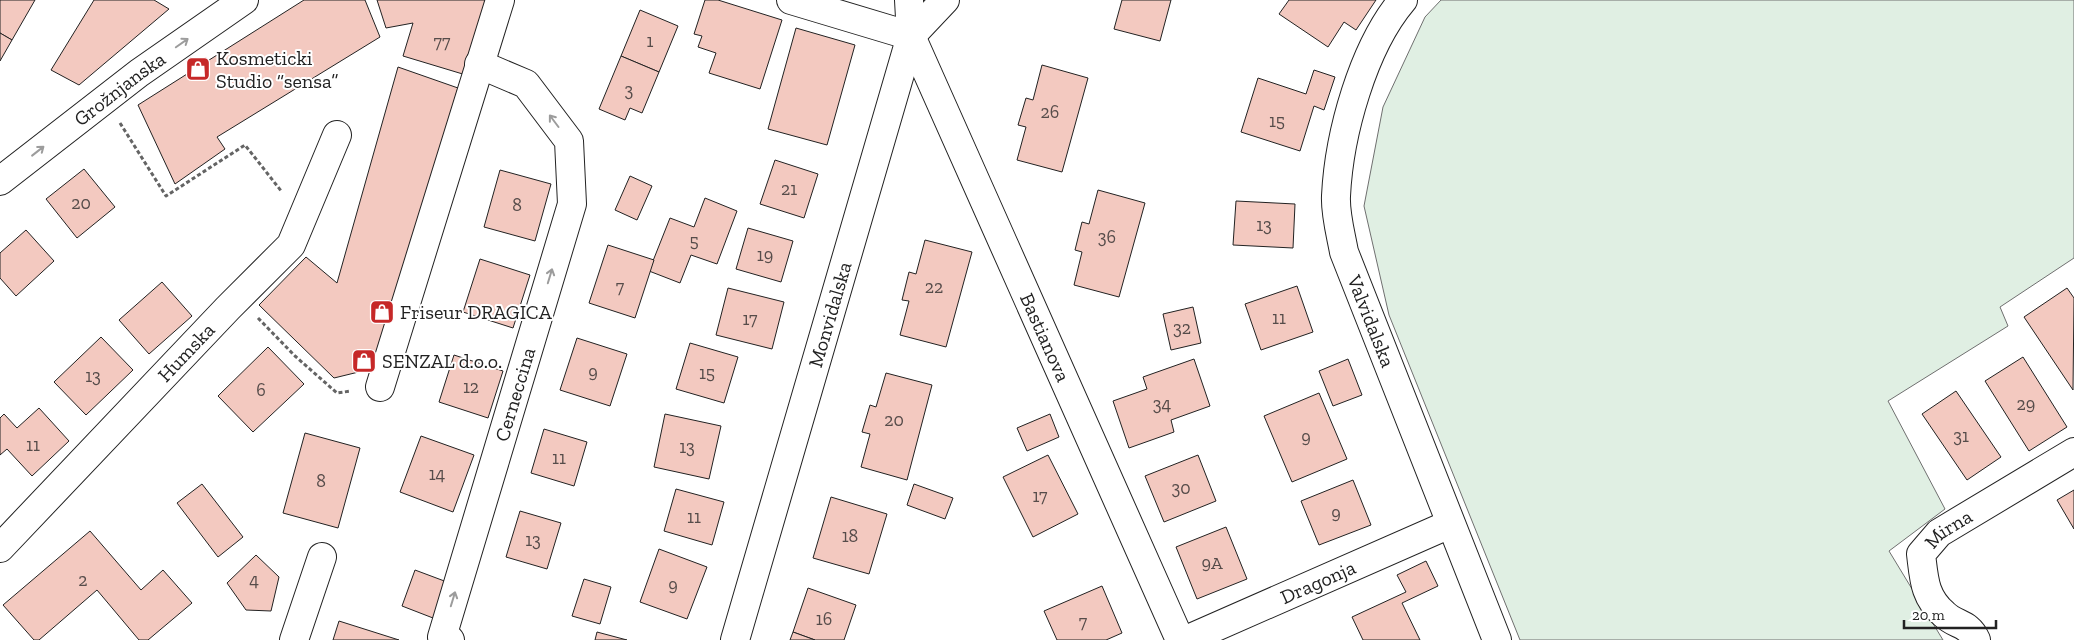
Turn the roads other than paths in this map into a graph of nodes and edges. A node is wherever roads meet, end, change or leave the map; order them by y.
1 (244, 0) edge
2 (500, 0) edge
3 (791, 0) edge
4 (909, 0) edge
5 (945, 0) edge
6 (1403, 0) edge
7 (911, 36) junction
8 (479, 64) junction
9 (337, 135) dead end
10 (0, 181) edge
11 (380, 387) road end
12 (2074, 452) edge
13 (1450, 524) junction
14 (0, 548) edge
15 (322, 557) dead end
16 (294, 640) edge
17 (450, 640) edge
18 (735, 640) edge
19 (1180, 640) edge
20 (1186, 640) edge
21 (1497, 640) edge
22 (1976, 640) edge

10 -> 1 street, Grožnjanska
2 - 8 street
3 - 7 street
4 - 7 street
5 - 7 street, Monvidalska
6 - 13 street, Valvidalska
7 - 18 street, Monvidalska
7 - 19 street, Bastianova
8 - 11 street
17 -> 8 street, Cerneccina
9 - 14 street, Humska
12 - 22 street, Mirna
13 - 20 street, Dragonja
13 - 21 street, Valvidalska
15 - 16 street

